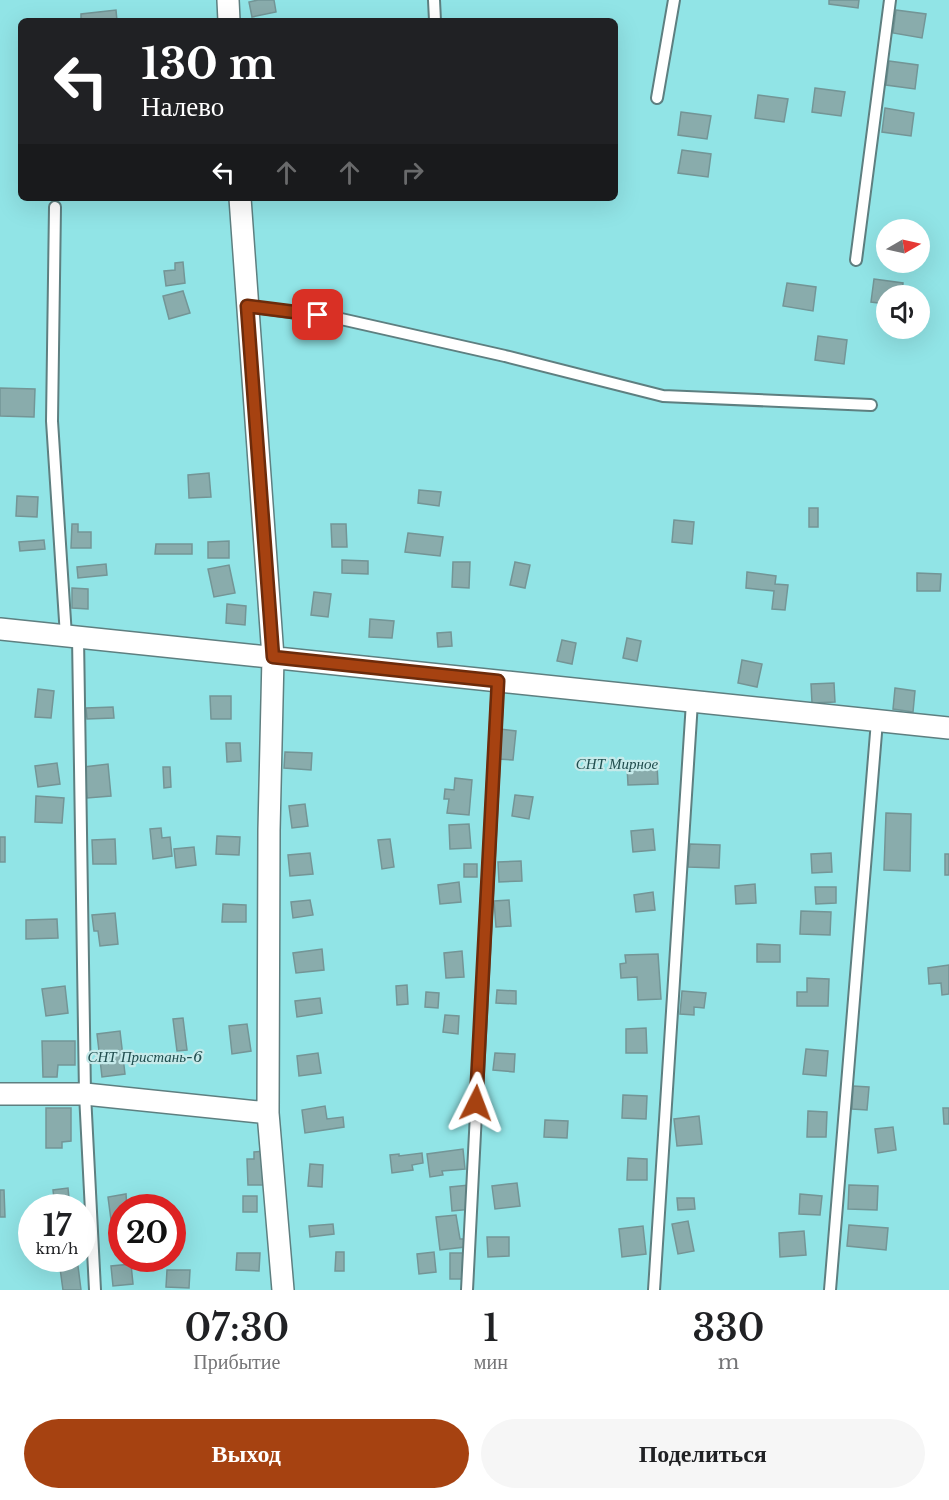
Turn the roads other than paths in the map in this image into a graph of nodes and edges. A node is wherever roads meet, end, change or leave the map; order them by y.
1 (228, 0) edge
2 (434, 0) edge
3 (674, 0) edge
4 (890, 0) edge
5 (229, 18) edge
6 (435, 18) edge
7 (657, 98) dead end
8 (240, 201) edge
9 (55, 207) dead end
10 (856, 260) dead end
11 (247, 306) junction
12 (872, 405) dead end
13 (0, 629) edge
14 (72, 636) junction
15 (273, 657) junction
16 (498, 681) junction
17 (692, 702) junction
18 (877, 721) junction
19 (949, 728) edge
20 (0, 1094) edge
21 (85, 1094) junction
22 (268, 1113) junction
23 (95, 1290) edge
24 (283, 1290) edge
25 (467, 1290) edge
26 (654, 1290) edge
27 (830, 1290) edge

1 - 5 street
2 - 6 lane
3 - 7 lane
4 - 10 lane
8 - 11 street
9 - 14 lane
11 - 12 lane
11 - 15 street
13 - 14 street
14 - 15 street
14 - 21 lane
15 - 16 street
15 - 22 street
16 - 17 street
16 - 25 lane
17 - 18 street
17 - 26 lane
18 - 19 street
18 - 27 lane
20 - 21 street
21 - 22 street
21 - 23 lane
22 - 24 street

